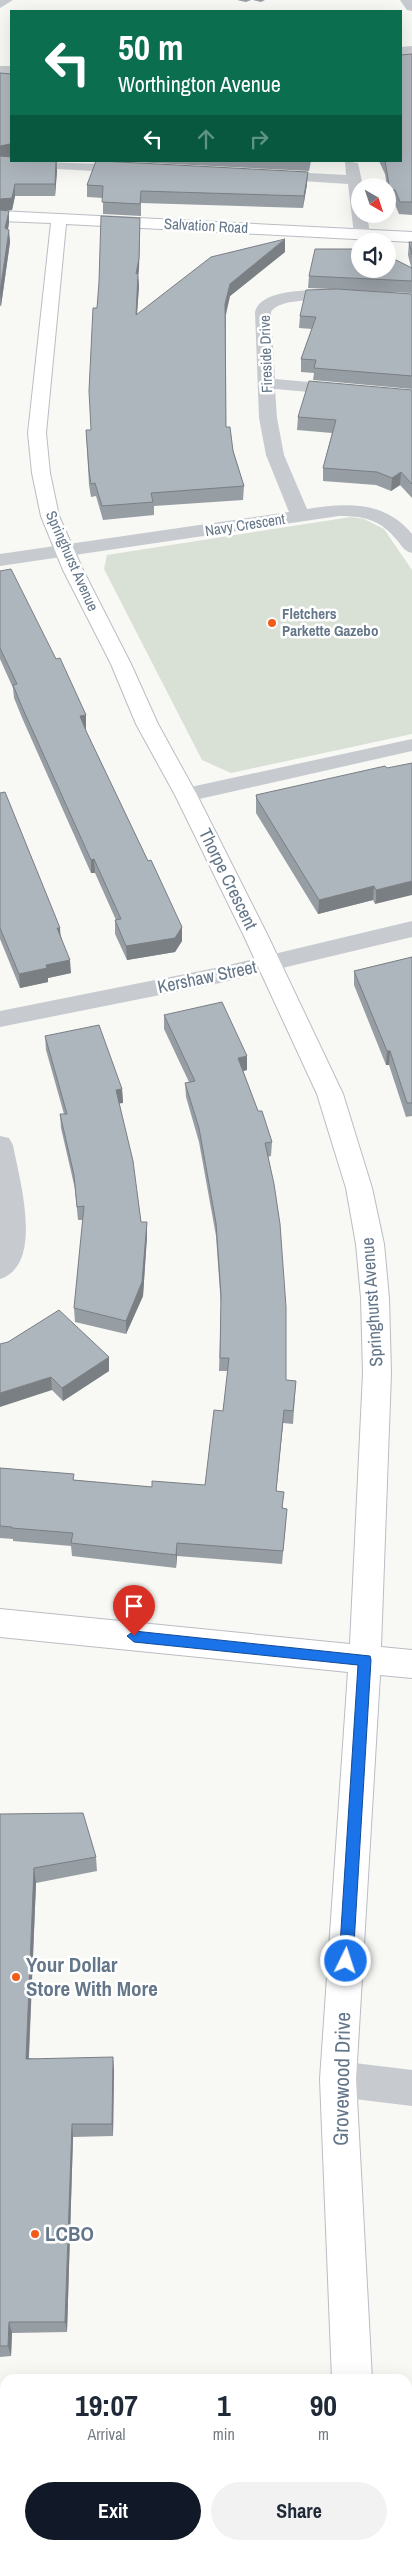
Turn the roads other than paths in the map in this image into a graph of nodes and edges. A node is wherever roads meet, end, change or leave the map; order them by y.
1 (7, 0) edge
2 (406, 0) edge
3 (0, 4) edge
4 (412, 7) edge
5 (0, 162) edge
6 (350, 162) edge
7 (83, 164) edge
8 (145, 169) edge
9 (253, 174) edge
10 (354, 178) edge
11 (351, 180) edge
12 (0, 216) edge
13 (59, 219) junction
14 (351, 233) edge
15 (396, 236) edge
16 (412, 237) edge
17 (412, 300) edge
18 (266, 383) junction
19 (412, 396) edge
20 (300, 516) junction
21 (412, 547) edge
22 (65, 552) junction
23 (0, 560) edge
24 (412, 745) edge
25 (186, 795) junction
26 (412, 929) edge
27 (270, 964) junction
28 (0, 1020) edge
29 (0, 1145) edge
30 (0, 1269) edge
31 (0, 1623) edge
32 (365, 1660) junction
33 (412, 1664) edge
34 (338, 2080) junction
35 (412, 2088) edge
36 (352, 2374) edge

1 - 3 street
2 - 4 street
5 - 7 street
6 - 10 street
7 - 8 street
9 - 11 street
12 - 13 street, Salvation Road
13 - 14 street, Salvation Road
13 - 22 street, Springhurst Avenue
15 - 16 street, Salvation Road
17 - 18 street, Fireside Drive
18 - 19 street
18 - 20 street, Fireside Drive
20 - 21 street, Navy Crescent
20 - 22 street, Navy Crescent
22 - 23 street, Navy Crescent
22 - 25 street, Springhurst Avenue
24 - 25 street
25 - 27 street, Thorpe Crescent
26 - 27 street, Kershaw Street
27 - 28 street, Kershaw Street
27 - 32 street, Springhurst Avenue
29 - 30 street
31 - 32 street
32 - 33 street
32 - 34 street, Grovewood Drive
34 - 35 street
34 - 36 street, Grovewood Drive

